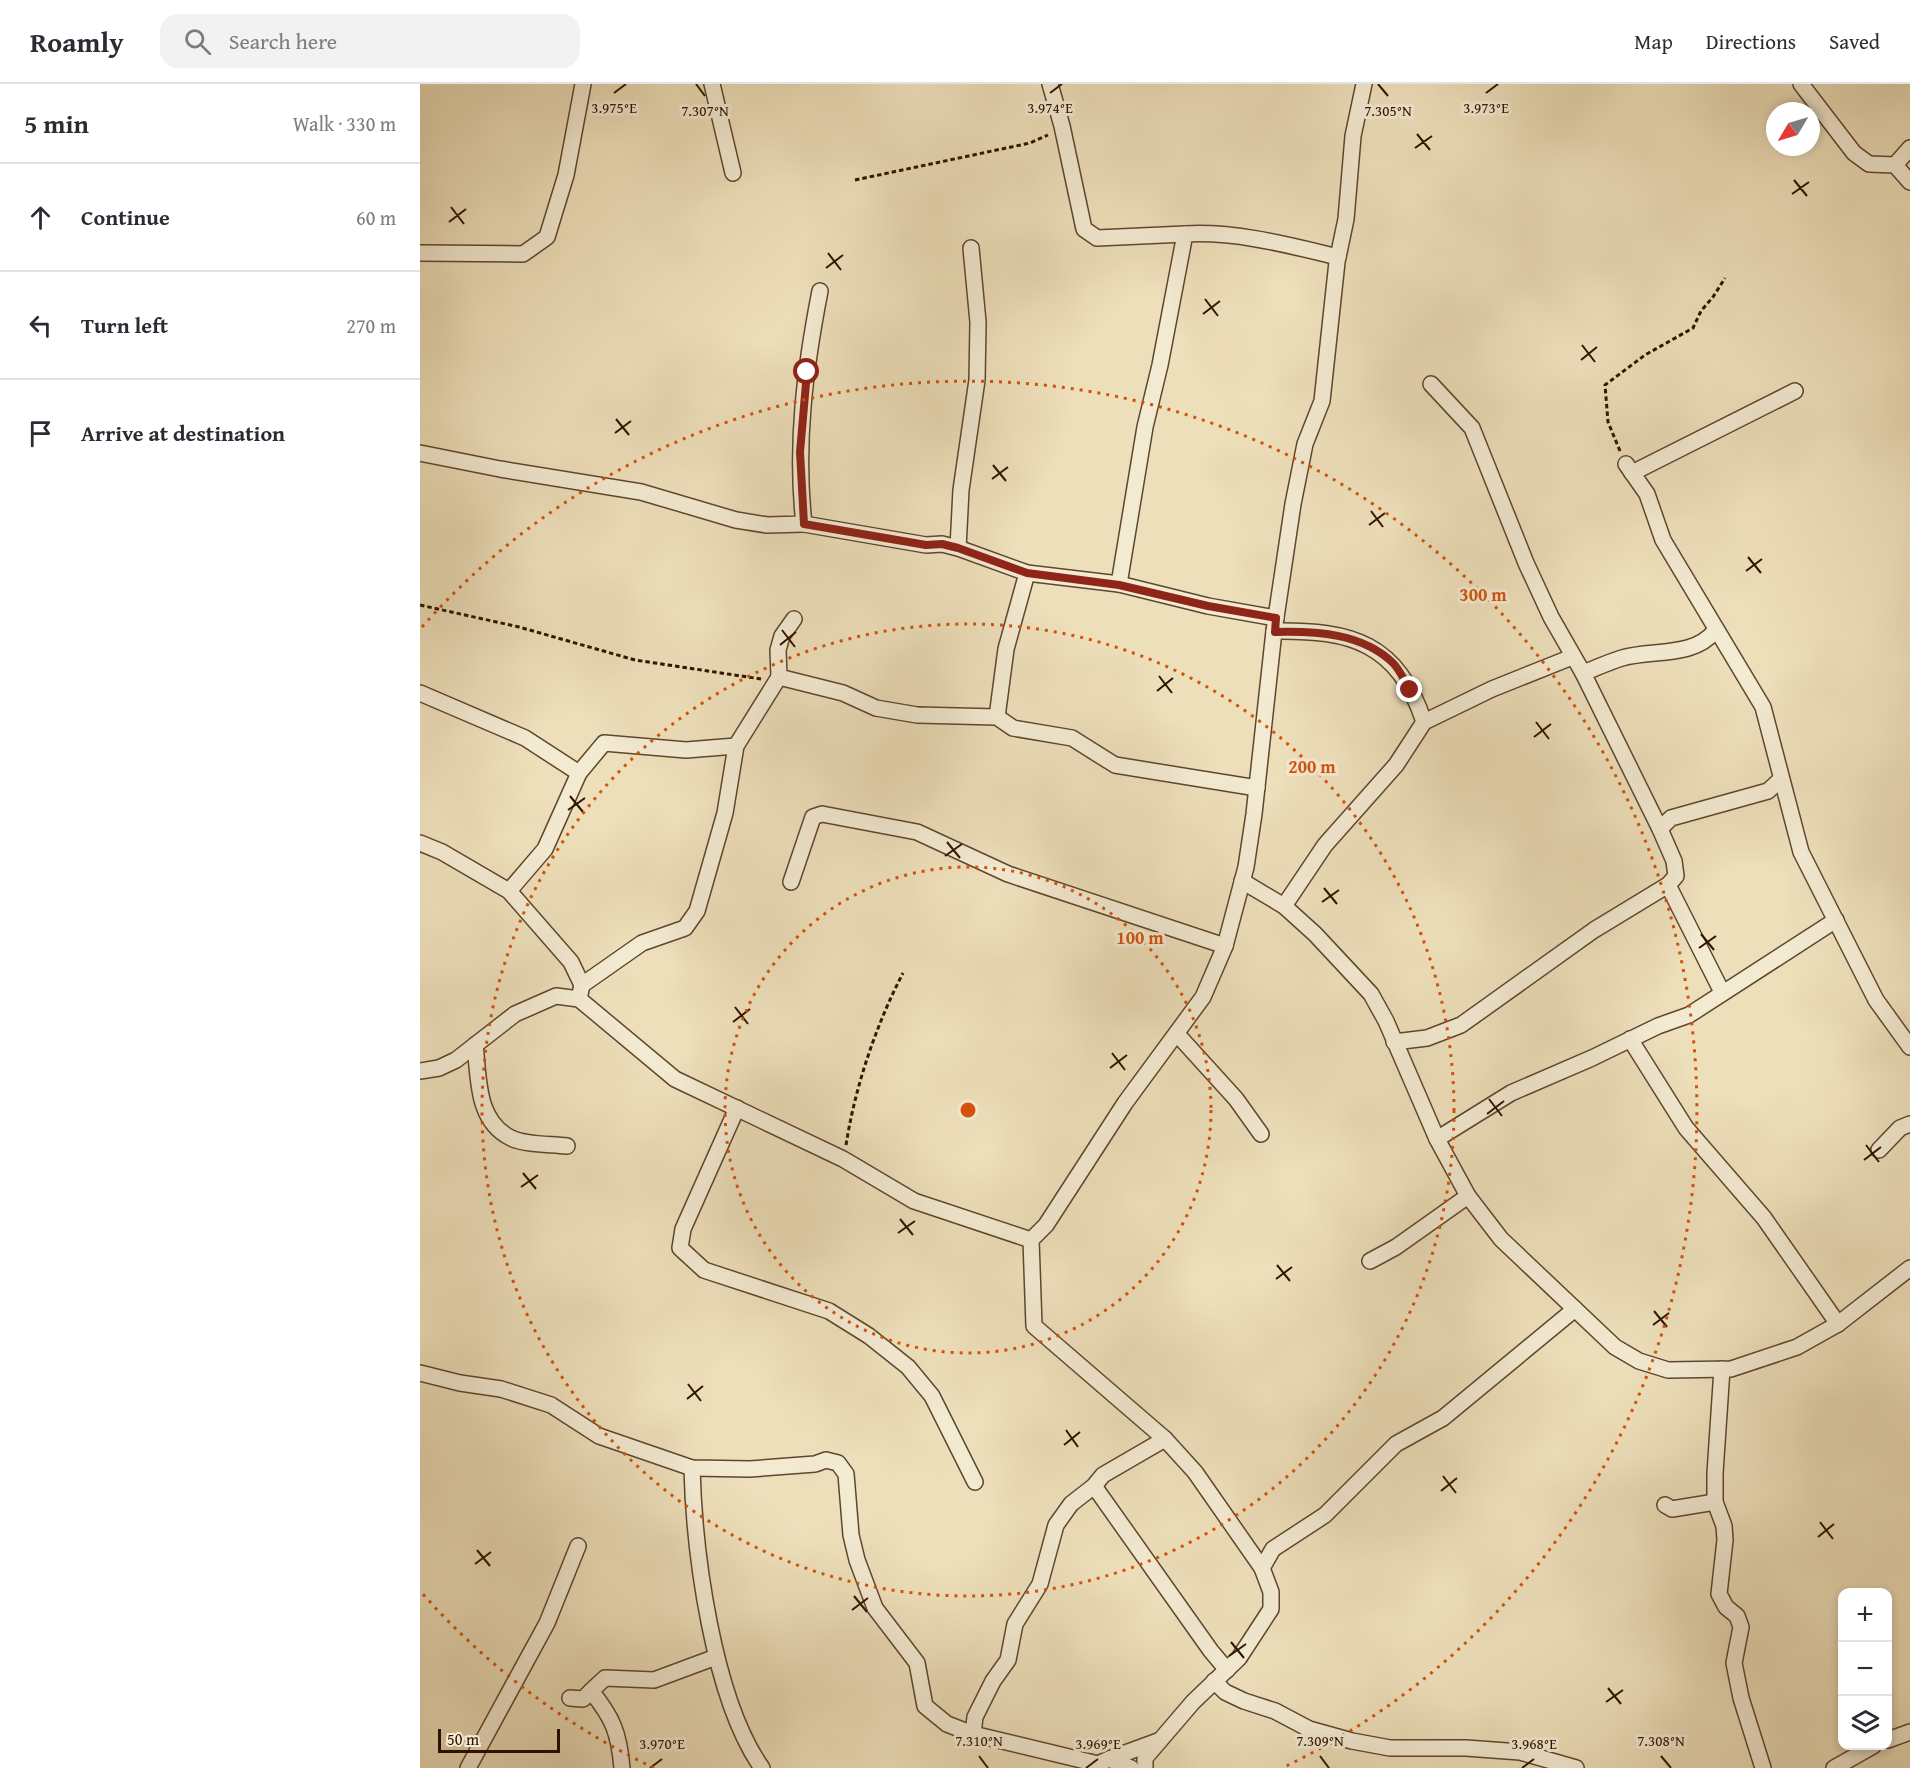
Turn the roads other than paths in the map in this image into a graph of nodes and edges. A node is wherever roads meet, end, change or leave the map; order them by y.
1 (583, 84) edge
2 (712, 84) edge
3 (1050, 84) edge
4 (1364, 84) edge
5 (1801, 84) edge
6 (1910, 148) edge
7 (1895, 165) junction
8 (734, 173) dead end
9 (1910, 182) edge
10 (1185, 234) junction
11 (971, 248) dead end
12 (420, 254) edge
13 (1338, 257) junction
14 (820, 291) dead end
15 (1431, 384) dead end
16 (1795, 391) dead end
17 (420, 453) edge
18 (804, 524) junction
19 (958, 548) junction
20 (1027, 573) junction
21 (1119, 585) junction
22 (794, 619) dead end
23 (1275, 625) junction
24 (1715, 631) junction
25 (1572, 657) junction
26 (1583, 673) junction
27 (778, 677) junction
28 (420, 693) edge
29 (997, 717) junction
30 (1425, 722) junction
31 (736, 746) junction
32 (579, 773) junction
33 (1781, 779) junction
34 (1257, 788) junction
35 (1660, 829) junction
36 (420, 843) edge
37 (1242, 881) junction
38 (791, 882) dead end
39 (1668, 885) junction
40 (509, 891) junction
41 (1284, 906) junction
42 (1836, 920) junction
43 (1225, 945) junction
44 (581, 992) junction
45 (1722, 992) junction
46 (1177, 1034) junction
47 (1630, 1039) junction
48 (1394, 1041) junction
49 (475, 1045) junction
50 (1910, 1047) edge
51 (420, 1071) edge
52 (737, 1108) junction
53 (1910, 1124) edge
54 (1261, 1134) dead end
55 (1437, 1138) junction
56 (567, 1146) dead end
57 (1879, 1150) dead end
58 (1468, 1196) junction
59 (1031, 1240) junction
60 (1370, 1261) dead end
61 (1910, 1268) edge
62 (1575, 1308) junction
63 (1838, 1324) junction
64 (1722, 1369) junction
65 (420, 1373) edge
66 (1165, 1439) junction
67 (692, 1468) junction
68 (975, 1482) dead end
69 (1094, 1486) junction
70 (1715, 1502) junction
71 (1665, 1505) dead end
72 (578, 1546) dead end
73 (1262, 1568) junction
74 (716, 1657) junction
75 (1227, 1670) junction
76 (1215, 1681) junction
77 (591, 1691) junction
78 (570, 1698) dead end
79 (1910, 1732) edge
80 (973, 1734) junction
81 (1892, 1738) edge
82 (1158, 1741) junction
83 (1866, 1750) edge
84 (1109, 1759) junction
85 (468, 1768) edge
86 (622, 1768) edge
87 (762, 1768) edge
88 (1131, 1768) edge
89 (1146, 1768) edge
90 (1576, 1768) edge
91 (1763, 1768) edge
92 (1834, 1768) edge

1 - 12 street
2 - 8 street
3 - 10 street
4 - 13 street
5 - 7 street
6 - 7 street
7 - 9 street
10 - 13 street
10 - 21 street
11 - 19 street
13 - 23 street
14 - 18 street
15 - 25 street
16 - 24 street
17 - 18 street
18 - 19 street
19 - 20 street
20 - 21 street
20 - 29 street
21 - 23 street
22 - 27 street
23 - 30 street
23 - 34 street
24 - 26 street
24 - 33 street
25 - 26 street
25 - 30 street
26 - 35 street
27 - 29 street
27 - 31 street
28 - 32 street
29 - 34 street
30 - 41 street
31 - 32 street
31 - 44 street
32 - 40 street
33 - 35 street
33 - 42 street
34 - 37 street
35 - 39 street
36 - 40 street
37 - 41 street
37 - 43 street
38 - 43 street
39 - 45 street
39 - 48 street
40 - 44 street
41 - 48 street
42 - 45 street
42 - 50 street
43 - 46 street
44 - 49 street
44 - 52 street
45 - 47 street
46 - 54 street
46 - 59 street
47 - 55 street
47 - 63 street
48 - 55 street
49 - 51 street
49 - 56 street
52 - 59 street
52 - 68 street
53 - 57 street
55 - 58 street
58 - 60 street
58 - 62 street
59 - 66 street
61 - 63 street
62 - 64 street
62 - 73 street
63 - 64 street
64 - 70 street
65 - 67 street
66 - 69 street
66 - 73 street
67 - 74 street
67 - 80 street
69 - 75 street
69 - 80 street
70 - 71 street
70 - 91 street
72 - 85 street
73 - 75 street
74 - 77 street
74 - 87 street
75 - 76 street
76 - 82 street
76 - 90 street
77 - 78 street
77 - 86 street
79 - 81 street
80 - 84 street
82 - 84 street
82 - 89 street
83 - 92 street
84 - 88 street

